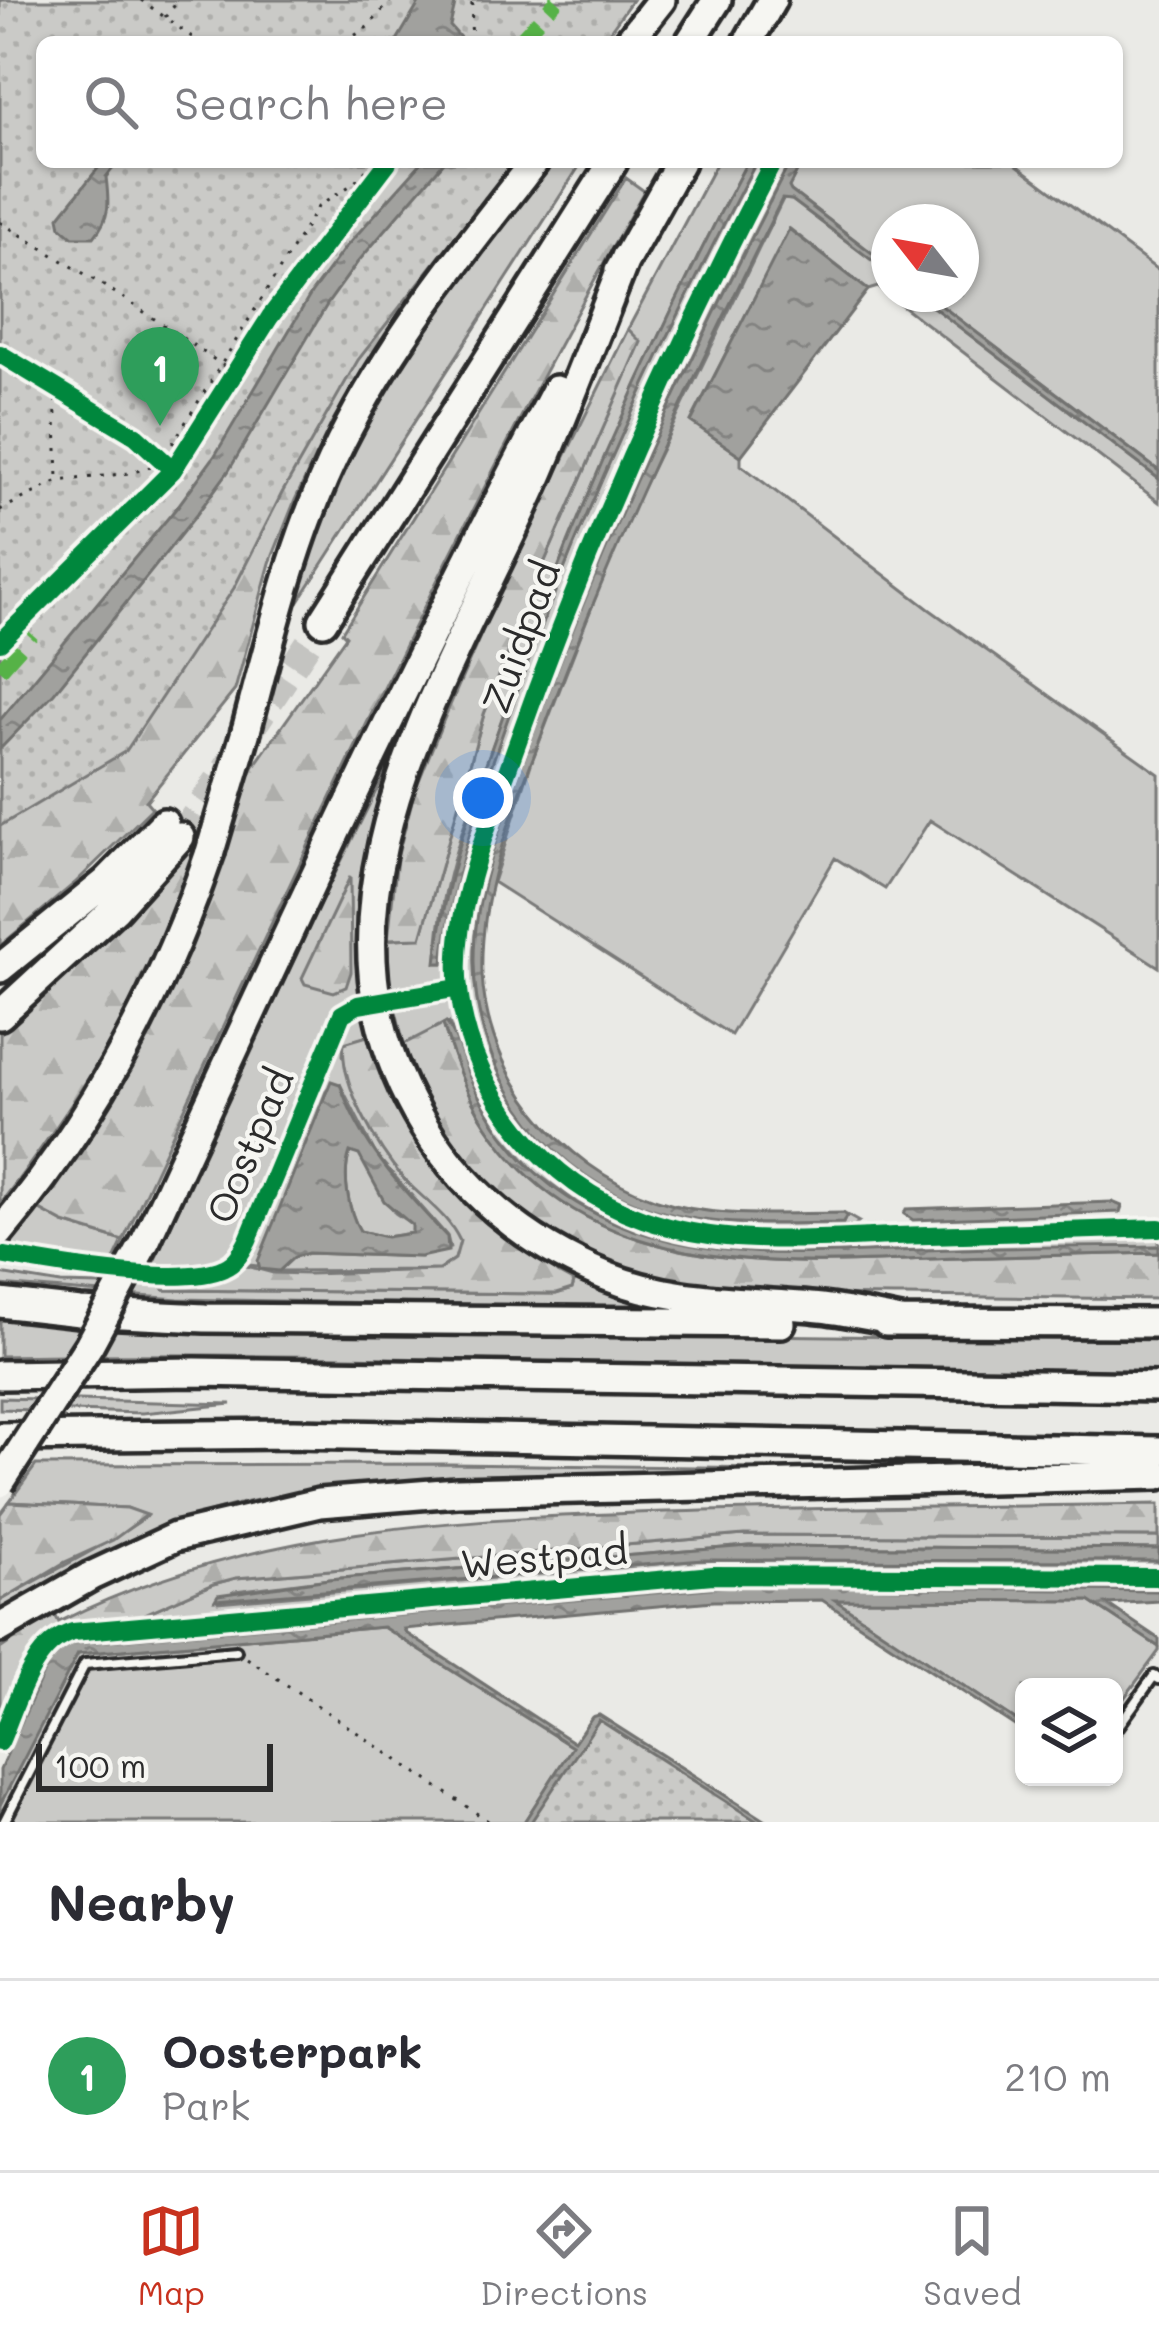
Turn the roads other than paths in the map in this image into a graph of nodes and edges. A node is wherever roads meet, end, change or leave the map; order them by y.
1 (662, 0) edge
2 (718, 0) edge
3 (772, 0) edge
4 (633, 36) edge
5 (694, 36) edge
6 (751, 36) edge
7 (529, 168) edge
8 (609, 168) edge
9 (677, 168) edge
10 (626, 257) junction
11 (323, 621) tunnel mouth
12 (0, 968) edge
13 (0, 1015) edge
14 (8, 1223) edge
15 (1159, 1228) edge
16 (844, 1238) dead end
17 (0, 1303) edge
18 (901, 1322) junction
19 (1159, 1323) edge
20 (0, 1375) edge
21 (1159, 1387) edge
22 (0, 1437) edge
23 (1159, 1451) edge
24 (1159, 1475) edge
25 (0, 1483) edge
26 (0, 1628) edge
27 (236, 1651) road end
28 (1159, 1678) edge
29 (1123, 1719) edge
30 (4, 1822) edge

1 - 4 highway
2 - 5 highway
3 - 6 highway
7 - 14 highway, bridge
8 - 11 highway
9 - 10 highway
10 - 18 highway
10 - 25 highway, bridge
12 - 13 highway
15 - 16 lane
17 - 18 highway
18 - 19 highway
20 - 21 highway
22 - 23 highway
24 - 26 highway
27 - 30 lane
28 - 29 lane

